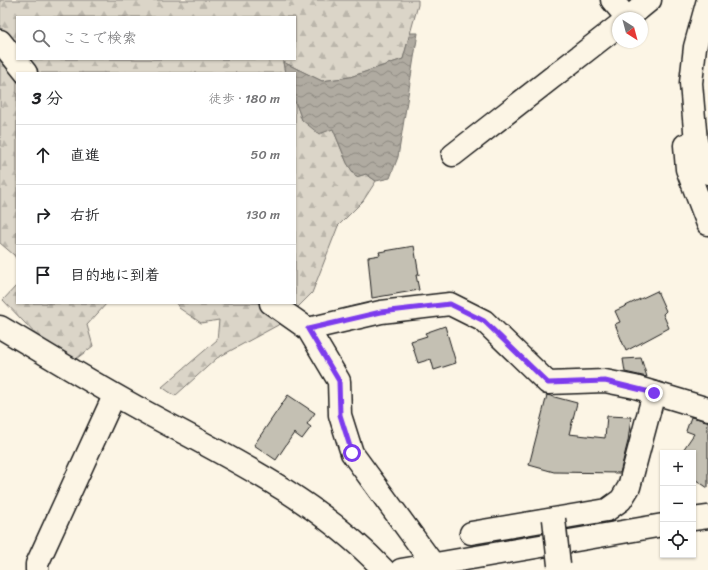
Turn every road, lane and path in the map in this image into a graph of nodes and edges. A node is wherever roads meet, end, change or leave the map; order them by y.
1 (612, 0) edge
2 (650, 0) edge
3 (708, 0) edge
4 (622, 12) edge
5 (635, 12) edge
6 (612, 31) edge
7 (0, 41) edge
8 (25, 72) edge
9 (696, 142) junction
10 (453, 156) dead end
11 (708, 174) edge
12 (708, 224) edge
13 (272, 304) edge
14 (0, 327) edge
15 (308, 329) junction
16 (654, 393) junction
17 (114, 396) junction
18 (708, 409) edge
19 (708, 517) edge
20 (554, 519) junction
21 (696, 519) edge
22 (660, 526) edge
23 (471, 534) dead end
24 (437, 567) edge
25 (562, 568) edge
26 (407, 569) edge
27 (37, 570) edge
28 (384, 570) edge

1 - 4 street
2 - 5 street
3 - 9 street
6 - 10 street
7 - 8 street
9 - 11 street
9 - 12 street
13 - 15 street
14 - 17 street
15 - 16 street
15 - 24 street
16 - 18 street
16 - 20 street
17 - 27 street
17 - 28 street
19 - 21 street
20 - 23 street
20 - 25 street, bridge
22 - 24 street
24 - 26 street

